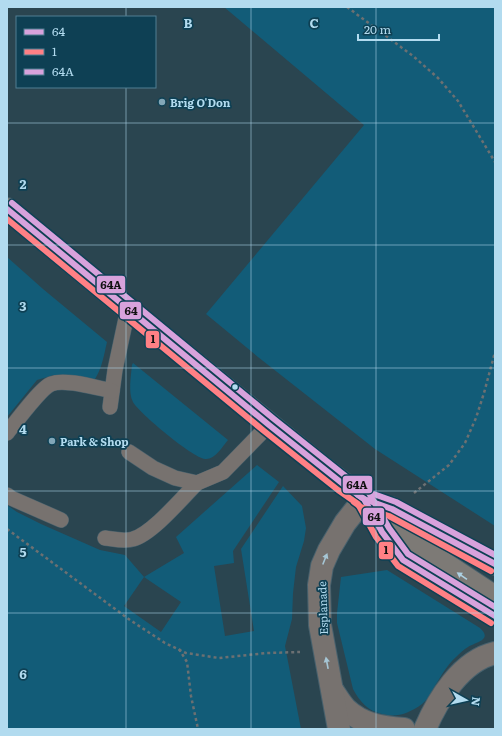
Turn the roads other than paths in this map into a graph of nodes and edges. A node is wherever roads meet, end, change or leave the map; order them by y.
1 (7, 209) edge
2 (128, 309) junction
3 (112, 391) junction
4 (110, 407) dead end
5 (269, 425) junction
6 (7, 433) edge
7 (129, 452) dead end
8 (197, 483) junction
9 (7, 495) edge
10 (364, 499) junction
11 (61, 520) dead end
12 (105, 538) dead end
13 (495, 564) edge
14 (495, 597) edge
15 (495, 616) edge
16 (495, 653) edge
17 (332, 690) junction
18 (429, 720) edge
19 (339, 729) edge
20 (404, 729) edge

1 - 2 main road
2 - 3 lane
2 - 5 main road
3 - 4 lane
3 - 6 lane
5 - 8 lane
5 - 10 main road
7 - 8 lane
8 - 12 lane
9 - 11 lane
10 - 13 main road
14 -> 10 main road
10 - 15 lane
17 -> 10 street, Esplanade
16 - 18 street
17 - 19 street, Esplanade
17 - 20 street
18 - 20 street

